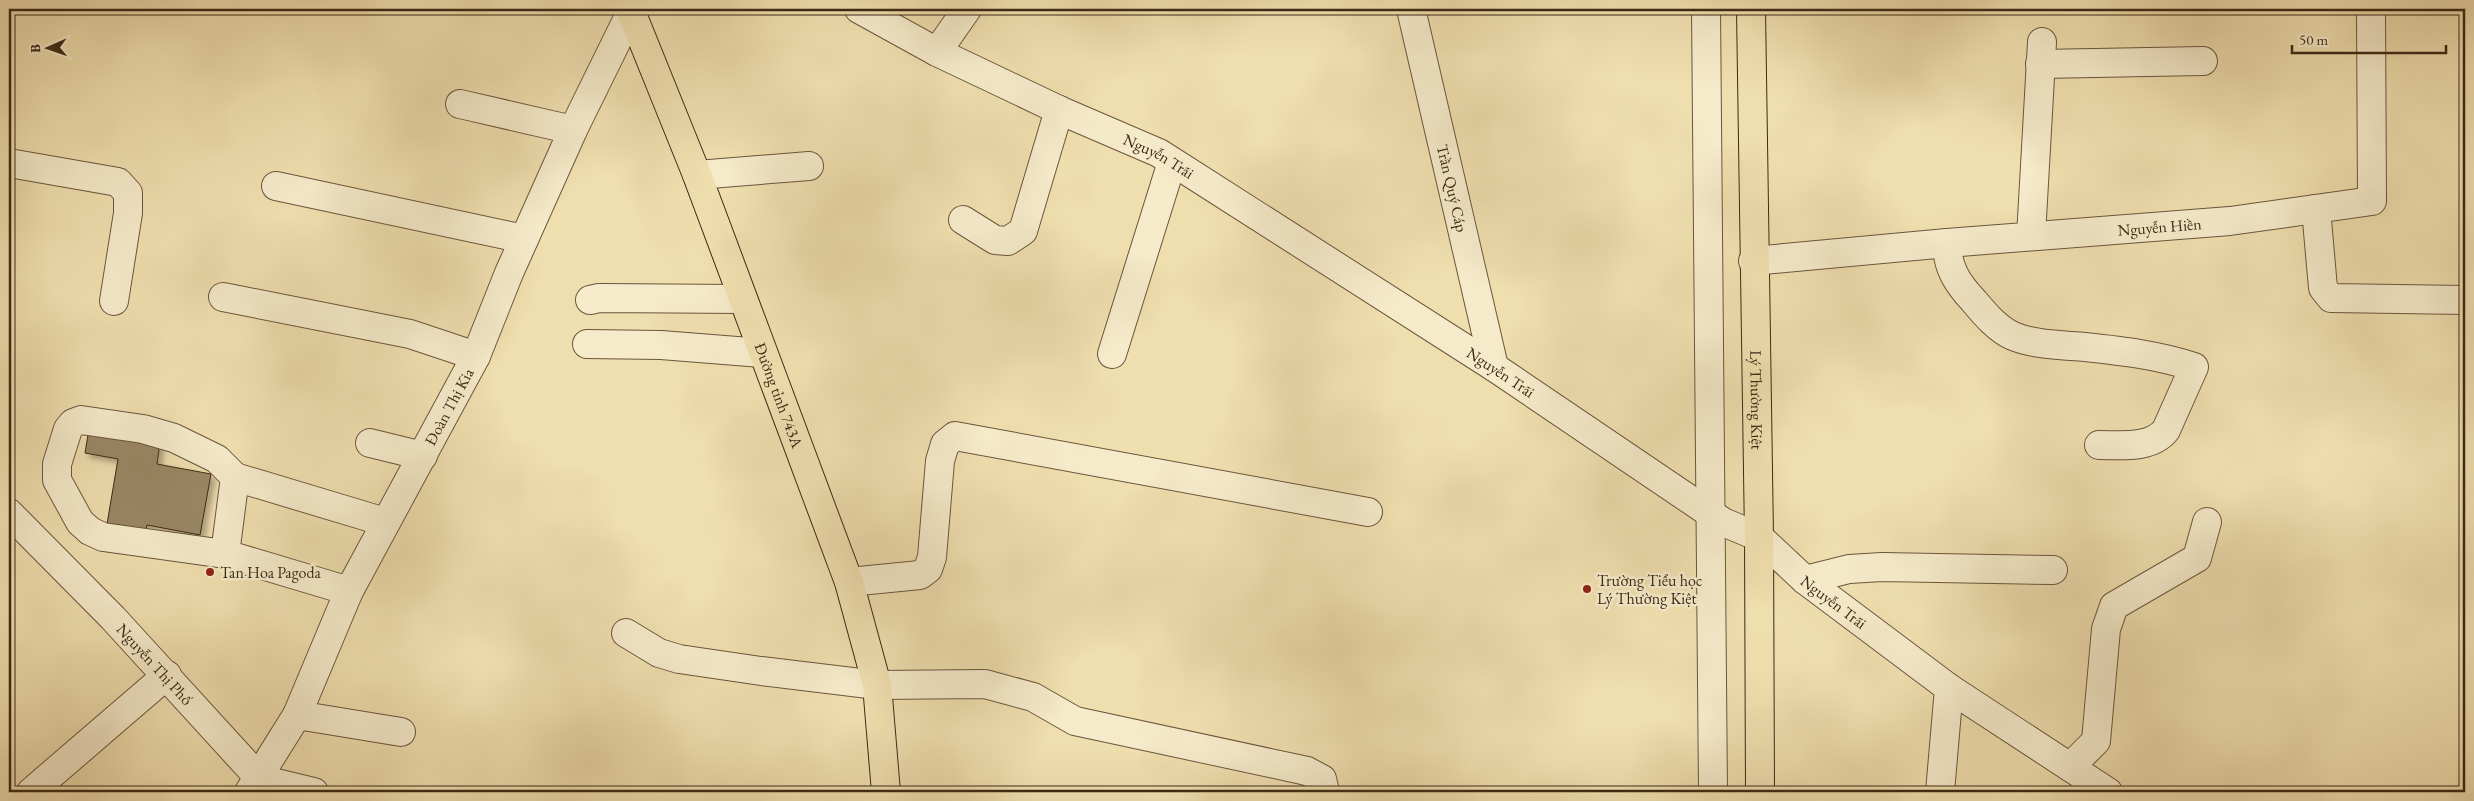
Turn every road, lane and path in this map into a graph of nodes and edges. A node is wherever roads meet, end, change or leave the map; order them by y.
1 (859, 9) edge
2 (966, 9) edge
3 (1411, 9) edge
4 (1706, 9) edge
5 (1751, 9) edge
6 (2371, 9) edge
7 (631, 10) edge
8 (937, 52) junction
9 (2203, 61) dead end
10 (460, 104) dead end
11 (1059, 110) junction
12 (573, 130) junction
13 (1172, 162) junction
14 (9, 163) edge
15 (809, 166) dead end
16 (697, 175) junction
17 (276, 186) dead end
18 (2316, 209) junction
19 (963, 220) dead end
20 (2031, 236) junction
21 (524, 239) junction
22 (1946, 243) junction
23 (1753, 261) junction
24 (223, 297) dead end
25 (742, 299) junction
26 (590, 300) dead end
27 (2465, 300) edge
28 (114, 301) dead end
29 (587, 344) dead end
30 (762, 354) junction
31 (1112, 354) dead end
32 (476, 356) junction
33 (1494, 367) junction
34 (370, 443) dead end
35 (2099, 445) dead end
36 (423, 456) junction
37 (235, 477) junction
38 (1368, 512) dead end
39 (1710, 512) junction
40 (9, 513) edge
41 (385, 522) junction
42 (2207, 522) dead end
43 (1759, 538) junction
44 (225, 554) junction
45 (2054, 570) dead end
46 (1805, 580) junction
47 (849, 582) junction
48 (348, 591) junction
49 (626, 633) dead end
50 (167, 675) junction
51 (877, 685) junction
52 (1949, 688) junction
53 (297, 715) junction
54 (401, 732) dead end
55 (2070, 767) junction
56 (254, 786) edge
57 (2103, 791) edge
58 (31, 792) edge
59 (314, 792) edge
60 (886, 792) edge
61 (1325, 792) edge
62 (1713, 792) edge
63 (1760, 792) edge
64 (1940, 792) edge

1 - 8 street, Nguyễn Trãi
2 - 8 street
3 - 33 street, Trần Quý Cáp
4 - 39 street
5 - 23 main road, Lý Thường Kiệt
6 - 18 street, Nguyễn Hiền
7 - 12 street, Đoàn Thị Kia
7 - 16 main road, Đường tỉnh 743A
8 - 11 street, Nguyễn Trãi
9 - 20 street
10 - 12 street
11 - 13 street, Nguyễn Trãi
11 - 19 street
12 - 21 street, Đoàn Thị Kia
13 - 31 street
13 - 33 street, Nguyễn Trãi
14 - 28 street
15 - 16 street
16 - 25 main road, Đường tỉnh 743A
17 - 21 street
18 - 20 street, Nguyễn Hiền
18 - 27 street
20 - 22 street, Nguyễn Hiền
21 - 32 street, Đoàn Thị Kia
22 - 23 street, Nguyễn Hiền
22 - 35 street
23 - 43 main road, Lý Thường Kiệt
24 - 32 street
25 - 26 street
25 - 30 main road, Đường tỉnh 743A
29 - 30 street
30 - 47 main road, Đường tỉnh 743A
32 - 36 street, Đoàn Thị Kia
33 - 39 street, Nguyễn Trãi
34 - 36 street
36 - 41 street, Đoàn Thị Kia
37 - 41 street
37 - 44 street
37 - 44 street
38 - 47 street
39 - 43 street, Nguyễn Trãi
39 - 62 street
40 - 50 street, Nguyễn Thị Phố
41 - 48 street, Đoàn Thị Kia
42 - 55 street
43 - 46 street, Nguyễn Trãi
43 - 63 main road, Lý Thường Kiệt
44 - 48 street
45 - 46 street
46 - 52 street, Nguyễn Trãi
47 - 51 main road, Đường tỉnh 743A
48 - 53 street, Đoàn Thị Kia
49 - 51 street
50 - 56 street, Nguyễn Thị Phố
50 - 58 street
51 - 60 main road, Đường tỉnh 743A
51 - 61 street
52 - 55 street, Nguyễn Trãi
52 - 64 street
53 - 54 street
53 - 56 street, Đoàn Thị Kia
55 - 57 street, Nguyễn Trãi
56 - 59 street

